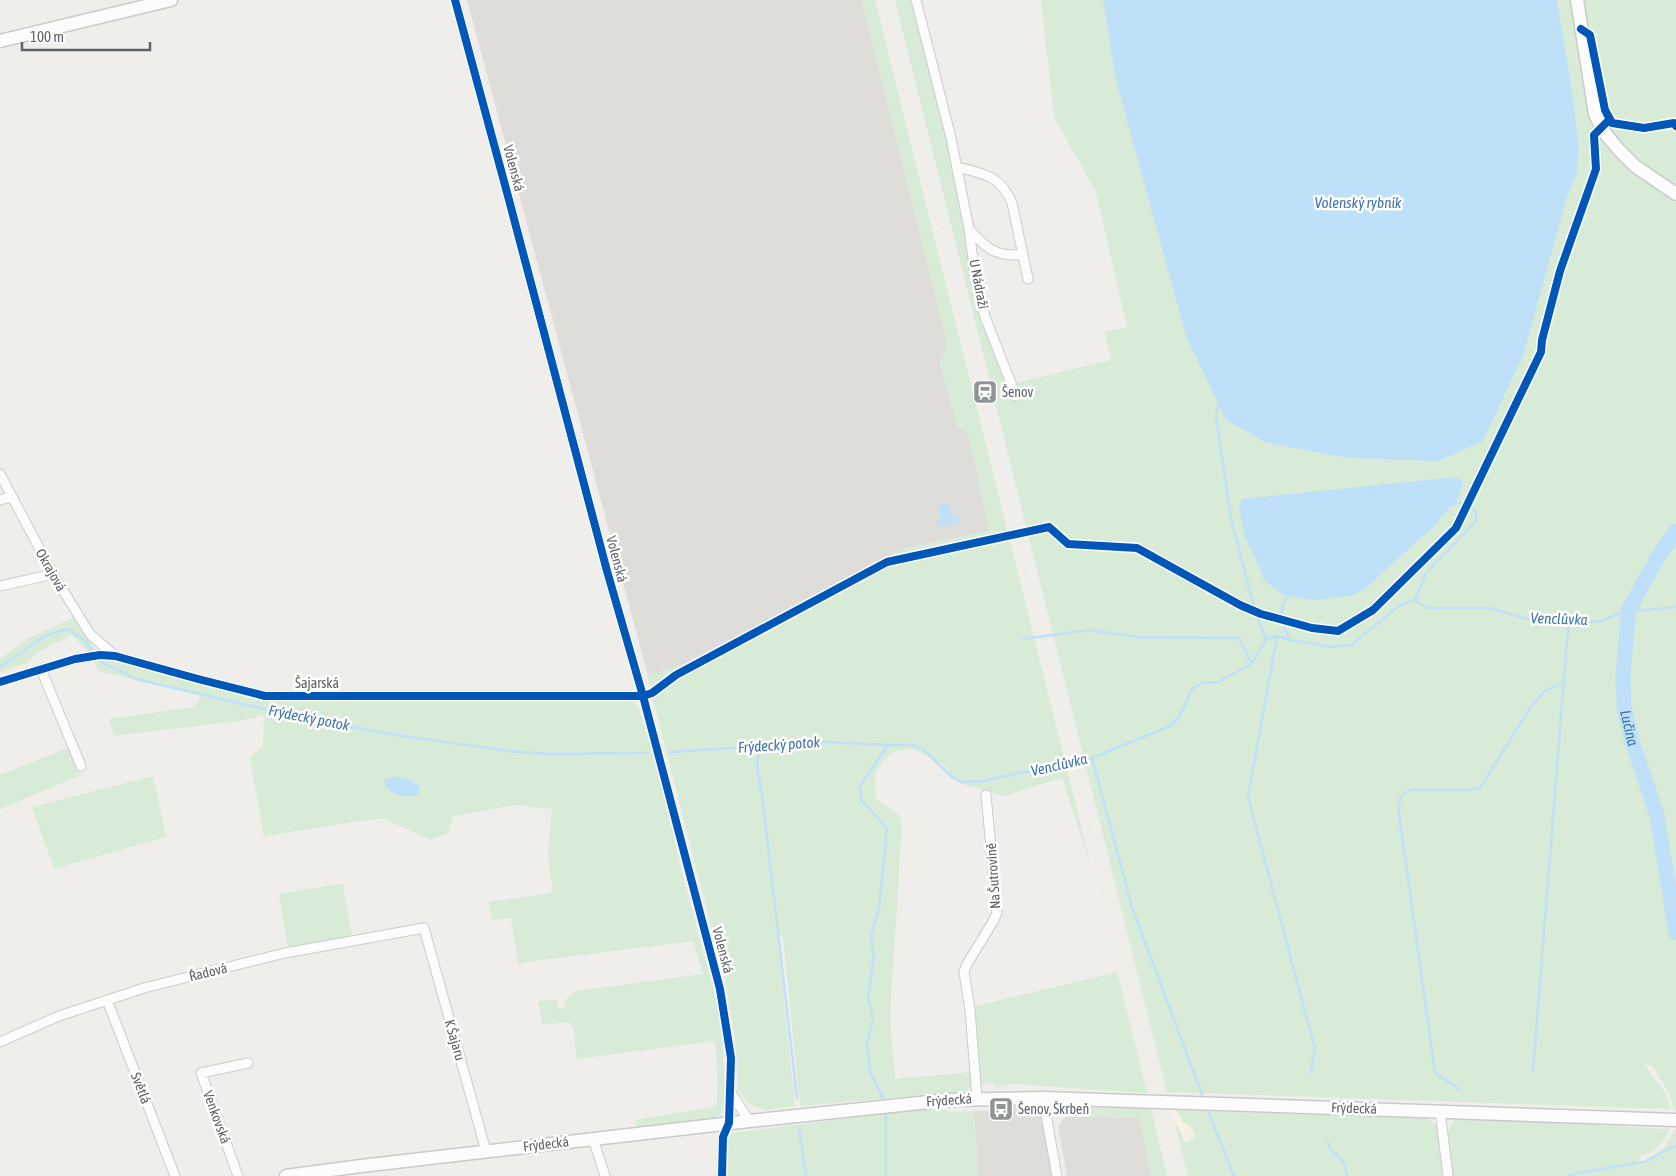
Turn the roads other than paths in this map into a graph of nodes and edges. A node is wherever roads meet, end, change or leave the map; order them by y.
1 (171, 0) edge
2 (916, 0) edge
3 (1577, 0) edge
4 (456, 2) edge
5 (0, 41) edge
6 (957, 167) junction
7 (1676, 194) edge
8 (969, 229) junction
9 (1022, 255) junction
10 (1028, 279) dead end
11 (1016, 396) dead end
12 (0, 474) edge
13 (12, 497) junction
14 (0, 500) edge
15 (53, 574) junction
16 (0, 586) edge
17 (115, 656) junction
18 (41, 668) junction
19 (0, 682) edge
20 (643, 696) junction
21 (81, 766) dead end
22 (986, 795) dead end
23 (424, 928) joint
24 (107, 1000) junction
25 (0, 1042) edge
26 (248, 1063) dead end
27 (730, 1090) junction
28 (977, 1098) junction
29 (1043, 1098) junction
30 (1440, 1111) junction
31 (1676, 1120) edge
32 (749, 1121) junction
33 (729, 1123) junction
34 (593, 1139) junction
35 (486, 1151) junction
36 (175, 1176) edge
37 (238, 1176) edge
38 (286, 1176) edge
39 (605, 1176) edge
40 (722, 1176) edge
41 (1057, 1176) edge
42 (1448, 1176) edge

1 - 5 main road
2 - 6 street, U Nádraží
3 - 7 main road
4 - 20 street, Volenská
6 - 8 street, U Nádraží
6 - 9 street
8 - 9 street
8 - 11 street, U Nádraží
9 - 10 street
12 - 13 street, Okrajová
13 - 14 street
13 - 15 street, Okrajová
15 - 16 street
15 - 17 street, Okrajová
17 - 18 street, Šajarská
17 - 20 street, Šajarská
18 - 19 street, Šajarská
18 - 21 street
20 - 27 street, Volenská
22 - 28 street, Na Šutrovině
23 - 24 street, Řadová
23 - 35 street, K Šajaru
24 - 25 street, Řadová
24 - 36 street, Světlá
26 - 37 street, Venkovská
27 - 32 street
27 - 33 street, Volenská
28 - 29 main road, Frýdecká
28 - 32 main road, Frýdecká
29 - 30 main road, Frýdecká, bridge
29 - 41 street
30 - 31 main road, Frýdecká
30 - 42 street
32 - 33 main road, Frýdecká
33 - 34 main road, Frýdecká
33 - 40 street, Volenská
34 - 35 main road, Frýdecká
34 - 39 street
35 - 38 main road, Frýdecká

